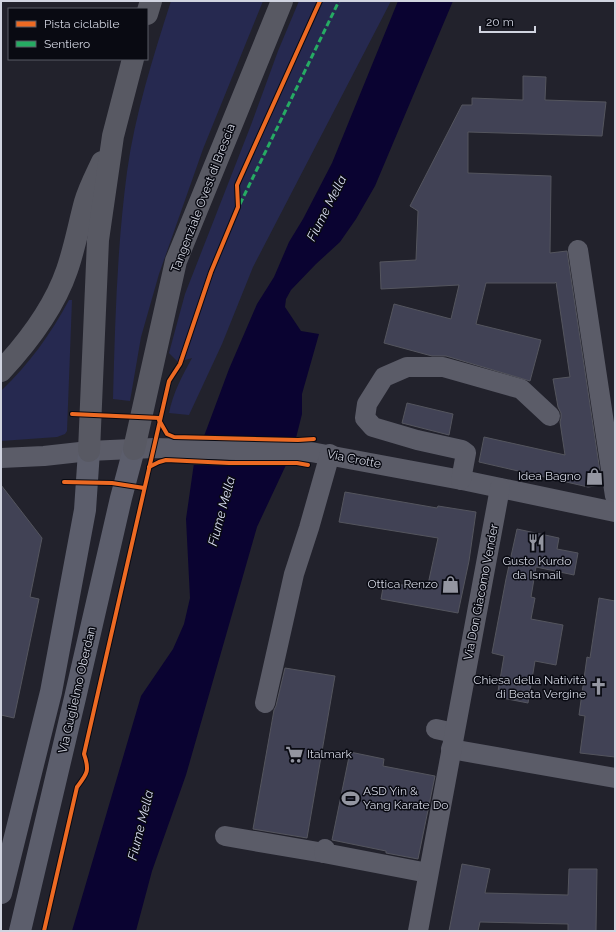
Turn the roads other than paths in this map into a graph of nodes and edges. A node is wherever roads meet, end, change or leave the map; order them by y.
1 (151, 1) edge
2 (282, 1) edge
3 (148, 11) edge
4 (133, 60) edge
5 (113, 136) junction
6 (578, 250) dead end
7 (1, 372) edge
8 (550, 416) dead end
9 (134, 449) junction
10 (89, 451) junction
11 (321, 453) junction
12 (1, 458) edge
13 (461, 480) junction
14 (500, 488) junction
15 (615, 496) edge
16 (615, 512) edge
17 (265, 703) dead end
18 (447, 737) junction
19 (615, 778) edge
20 (225, 836) dead end
21 (428, 873) junction
22 (1, 893) edge
23 (20, 931) edge
24 (418, 931) edge

1 - 3 highway
2 - 9 highway, Tangenziale Ovest di Brescia
4 - 5 highway
5 - 7 highway
5 - 10 highway
6 - 15 street
8 - 13 street
9 - 10 street, Via Crotte
9 - 11 street, Via Crotte
9 - 23 main road, Via Guglielmo Oberdan
10 - 12 street, Via Crotte
10 - 22 main road, Via Guglielmo Oberdan
11 - 13 street, Via Crotte
11 - 17 street
13 - 14 street, Via Crotte
14 - 16 street, Via Crotte
14 - 18 street, Via Don Giacomo Vender
18 - 19 street
18 - 21 street, Via Don Giacomo Vender
20 - 21 street
21 - 24 street, Via Don Giacomo Vender

